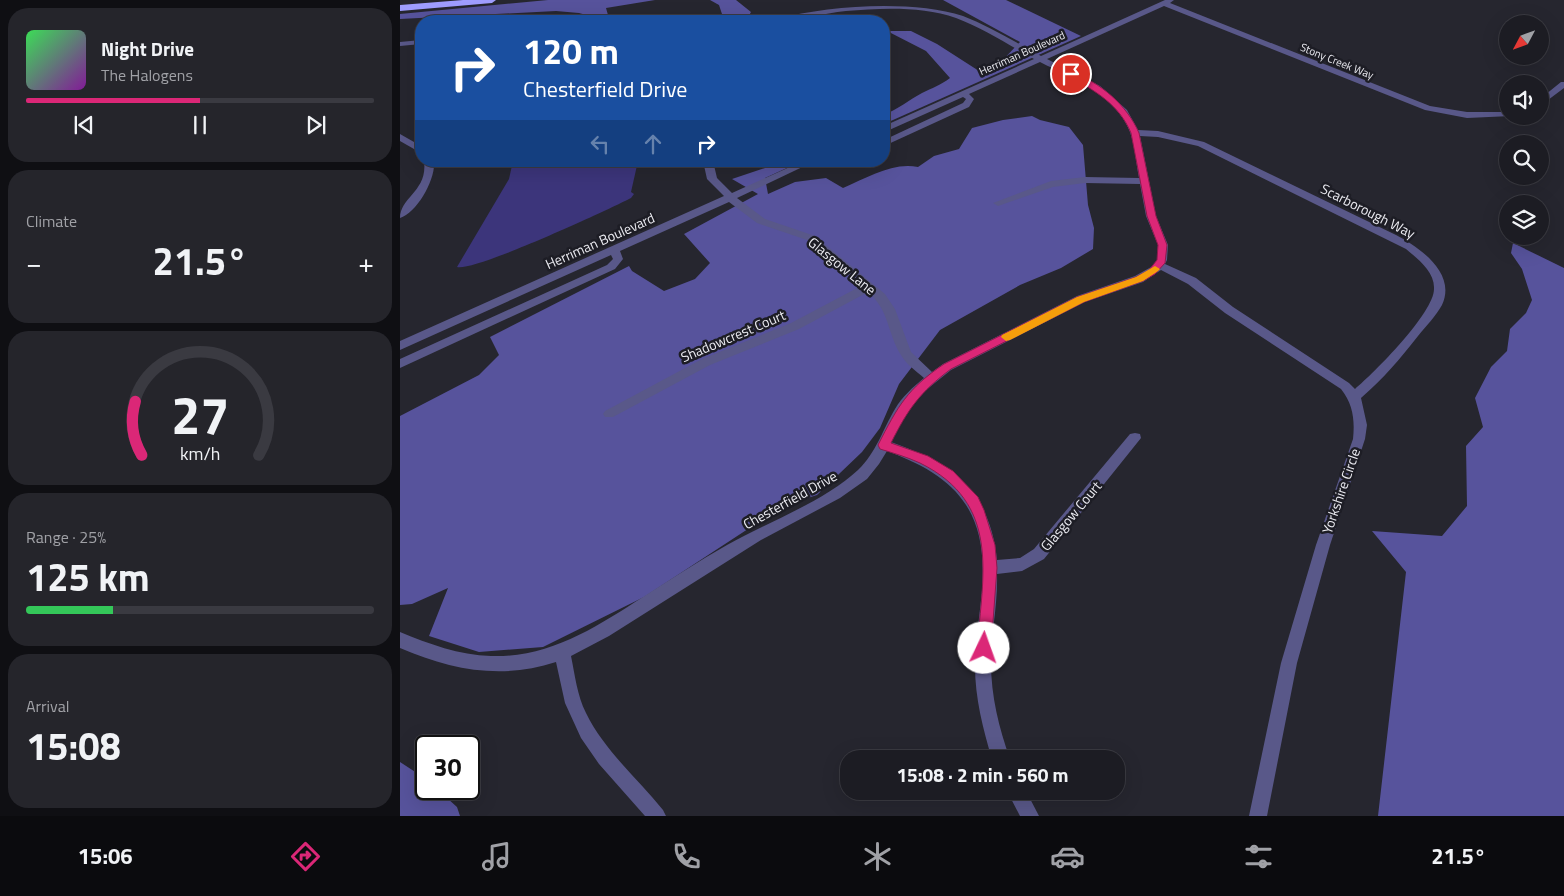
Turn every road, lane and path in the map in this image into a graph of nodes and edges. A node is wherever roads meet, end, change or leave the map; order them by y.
1 (492, 0) edge
2 (1167, 2) edge
3 (400, 8) edge
4 (804, 15) edge
5 (415, 43) edge
6 (400, 44) edge
7 (1040, 59) junction
8 (1564, 84) edge
9 (964, 93) junction
10 (1549, 96) edge
11 (1499, 115) edge
12 (890, 126) edge
13 (1135, 133) junction
14 (400, 137) edge
15 (890, 140) edge
16 (409, 142) junction
17 (415, 146) edge
18 (400, 147) edge
19 (430, 167) edge
20 (709, 167) edge
21 (798, 167) edge
22 (1144, 182) junction
23 (730, 198) junction
24 (998, 203) dead end
25 (400, 215) edge
26 (614, 250) junction
27 (1159, 265) junction
28 (869, 287) junction
29 (400, 346) edge
30 (400, 364) edge
31 (931, 378) junction
32 (1354, 398) junction
33 (609, 414) dead end
34 (1135, 438) dead end
35 (884, 445) junction
36 (990, 568) junction
37 (400, 640) edge
38 (562, 652) junction
39 (998, 750) edge
40 (1021, 800) edge
41 (656, 816) edge
42 (1030, 816) edge
43 (1258, 816) edge

1 - 3 highway
2 - 7 street, Herriman Boulevard
2 - 11 street, Stony Creek Way
4 - 7 street
5 - 6 street
7 - 9 street, Herriman Boulevard
7 - 13 street
8 - 10 street
9 - 12 street, Herriman Boulevard
9 - 15 street
13 - 22 street
13 - 32 street, Scarborough Way
14 - 16 street
16 - 17 street
16 - 18 street
19 - 25 street
20 - 23 street, Glasgow Lane
21 - 23 street, Herriman Boulevard
22 - 24 street
22 - 27 street
23 - 26 street, Herriman Boulevard
23 - 28 street, Glasgow Lane
26 - 29 street, Herriman Boulevard
26 - 30 street
27 - 31 street, Chesterfield Drive
27 - 32 street, Yorkshire Circle
28 - 31 street, Glasgow Lane
28 - 33 street, Shadowcrest Court
31 - 35 street, Chesterfield Drive
32 - 43 street, Yorkshire Circle
34 - 36 street, Glasgow Court
35 - 36 street
35 - 38 street, Chesterfield Drive
36 - 39 street
37 - 38 street, Chesterfield Drive
38 - 41 street
40 - 42 street

